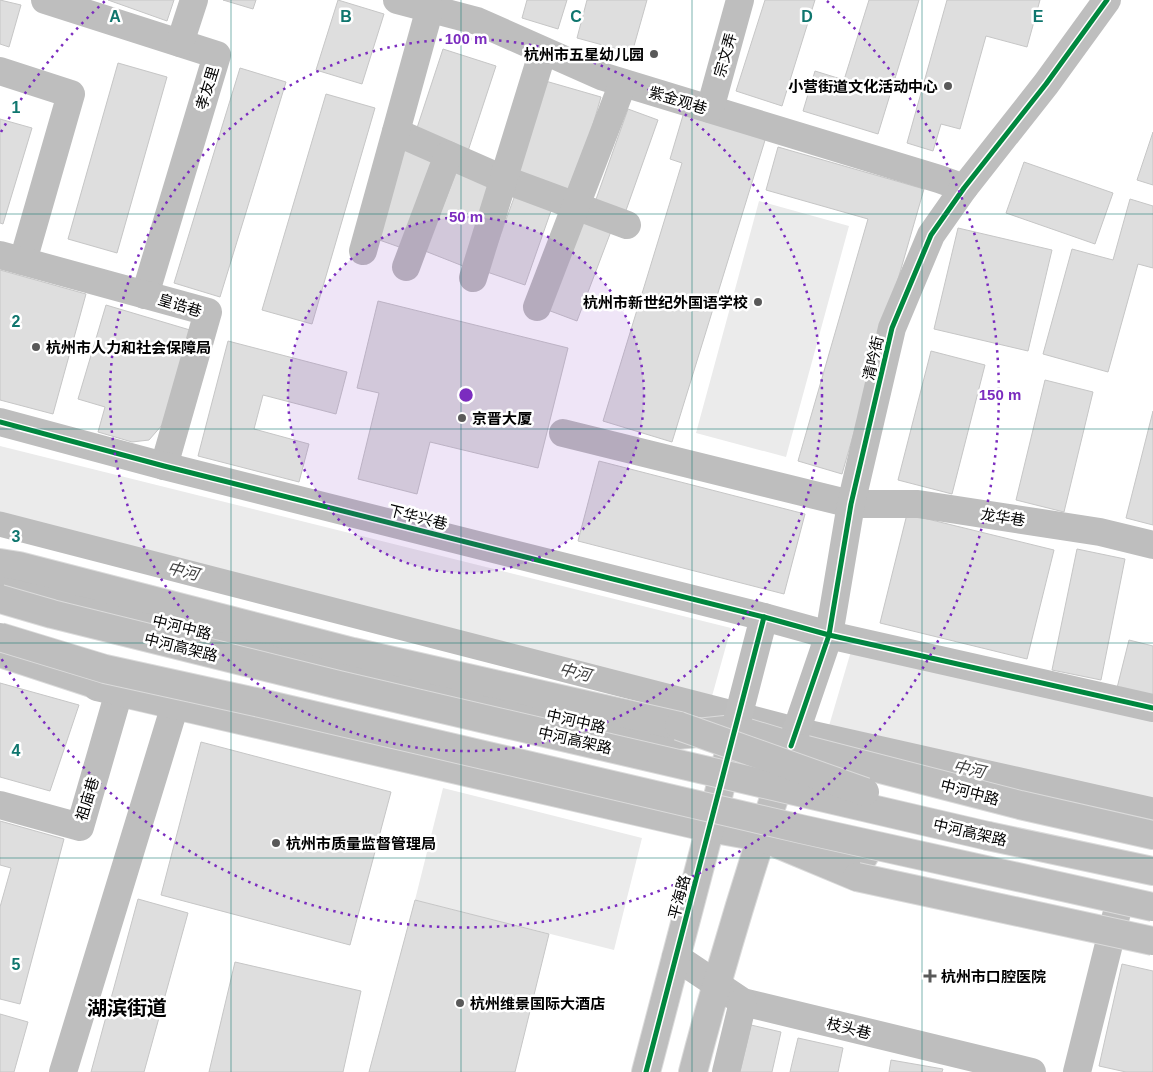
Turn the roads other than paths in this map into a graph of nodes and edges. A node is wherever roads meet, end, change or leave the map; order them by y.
1 (46, 0) edge
2 (194, 0) edge
3 (397, 0) edge
4 (740, 0) edge
5 (1107, 0) edge
6 (430, 8) junction
7 (180, 43) junction
8 (543, 51) junction
9 (0, 71) edge
10 (623, 83) junction
11 (710, 109) junction
12 (396, 132) junction
13 (448, 155) junction
14 (503, 179) junction
15 (964, 188) junction
16 (576, 205) junction
17 (626, 225) dead end
18 (363, 251) dead end
19 (12, 258) edge
20 (406, 267) dead end
21 (473, 278) dead end
22 (145, 295) junction
23 (537, 307) dead end
24 (0, 422) edge
25 (563, 433) dead end
26 (164, 466) junction
27 (852, 504) junction
28 (1153, 545) edge
29 (6, 570) edge
30 (0, 599) edge
31 (764, 617) junction
32 (829, 636) junction
33 (0, 637) edge
34 (0, 653) edge
35 (0, 663) edge
36 (119, 692) junction
37 (175, 705) junction
38 (1153, 708) edge
39 (734, 728) junction
40 (791, 746) junction
41 (0, 805) edge
42 (710, 828) junction
43 (988, 836) junction
44 (1153, 836) edge
45 (761, 837) junction
46 (1153, 871) edge
47 (1153, 907) edge
48 (1116, 912) junction
49 (1153, 920) edge
50 (1153, 941) edge
51 (676, 957) junction
52 (716, 984) junction
53 (743, 1002) junction
54 (63, 1072) edge
55 (646, 1072) edge
56 (693, 1072) edge
57 (726, 1072) edge
58 (1032, 1072) edge
59 (1077, 1072) edge

1 - 7 main road, 孝友里
2 - 7 main road
3 - 6 main road, 紫金观巷
4 - 11 main road, 宗文弄
5 - 15 main road, 清吟街
6 - 8 main road, 紫金观巷
6 - 12 main road
7 - 22 main road, 孝友里
8 - 10 main road, 紫金观巷
8 - 14 main road
9 - 19 main road
10 - 11 main road, 紫金观巷
10 - 16 main road
11 - 15 main road, 紫金观巷
12 - 13 main road
12 - 18 main road
13 - 14 main road
13 - 20 main road
14 - 16 main road
14 - 21 main road
15 - 27 main road, 清吟街
16 - 17 main road
16 - 23 main road
19 - 22 main road, 皇诰巷
22 - 26 main road, 皇诰巷
24 - 26 main road, 下华兴巷
25 - 27 main road, 龙华巷
26 - 31 main road, 下华兴巷
27 - 28 main road, 龙华巷
27 - 32 main road, 清吟街
29 - 39 main road, 中河中路
29 - 43 main road, bridge
30 - 43 main road, 中河高架路, bridge
31 - 32 main road, 下华兴巷
31 - 39 main road
32 - 38 main road, 下华兴巷
32 - 40 main road, 清吟街
33 - 47 main road, bridge
34 - 36 main road
35 - 36 main road
36 - 37 main road
36 - 41 main road, 祖庙巷
37 - 42 main road
37 - 54 main road
39 - 40 main road, 中河中路
39 - 42 main road, 平海路
40 - 44 main road, 中河中路
40 - 45 main road
42 - 45 main road
42 - 51 main road, 平海路
43 - 46 main road, 中河高架路
45 - 48 main road
45 - 50 main road, bridge
45 - 52 main road
48 - 49 main road
48 - 59 main road
51 - 52 main road, 枝头巷
51 - 55 main road, 平海路
52 - 53 main road, 枝头巷
52 - 56 main road
53 - 57 main road
53 - 58 main road, 枝头巷

